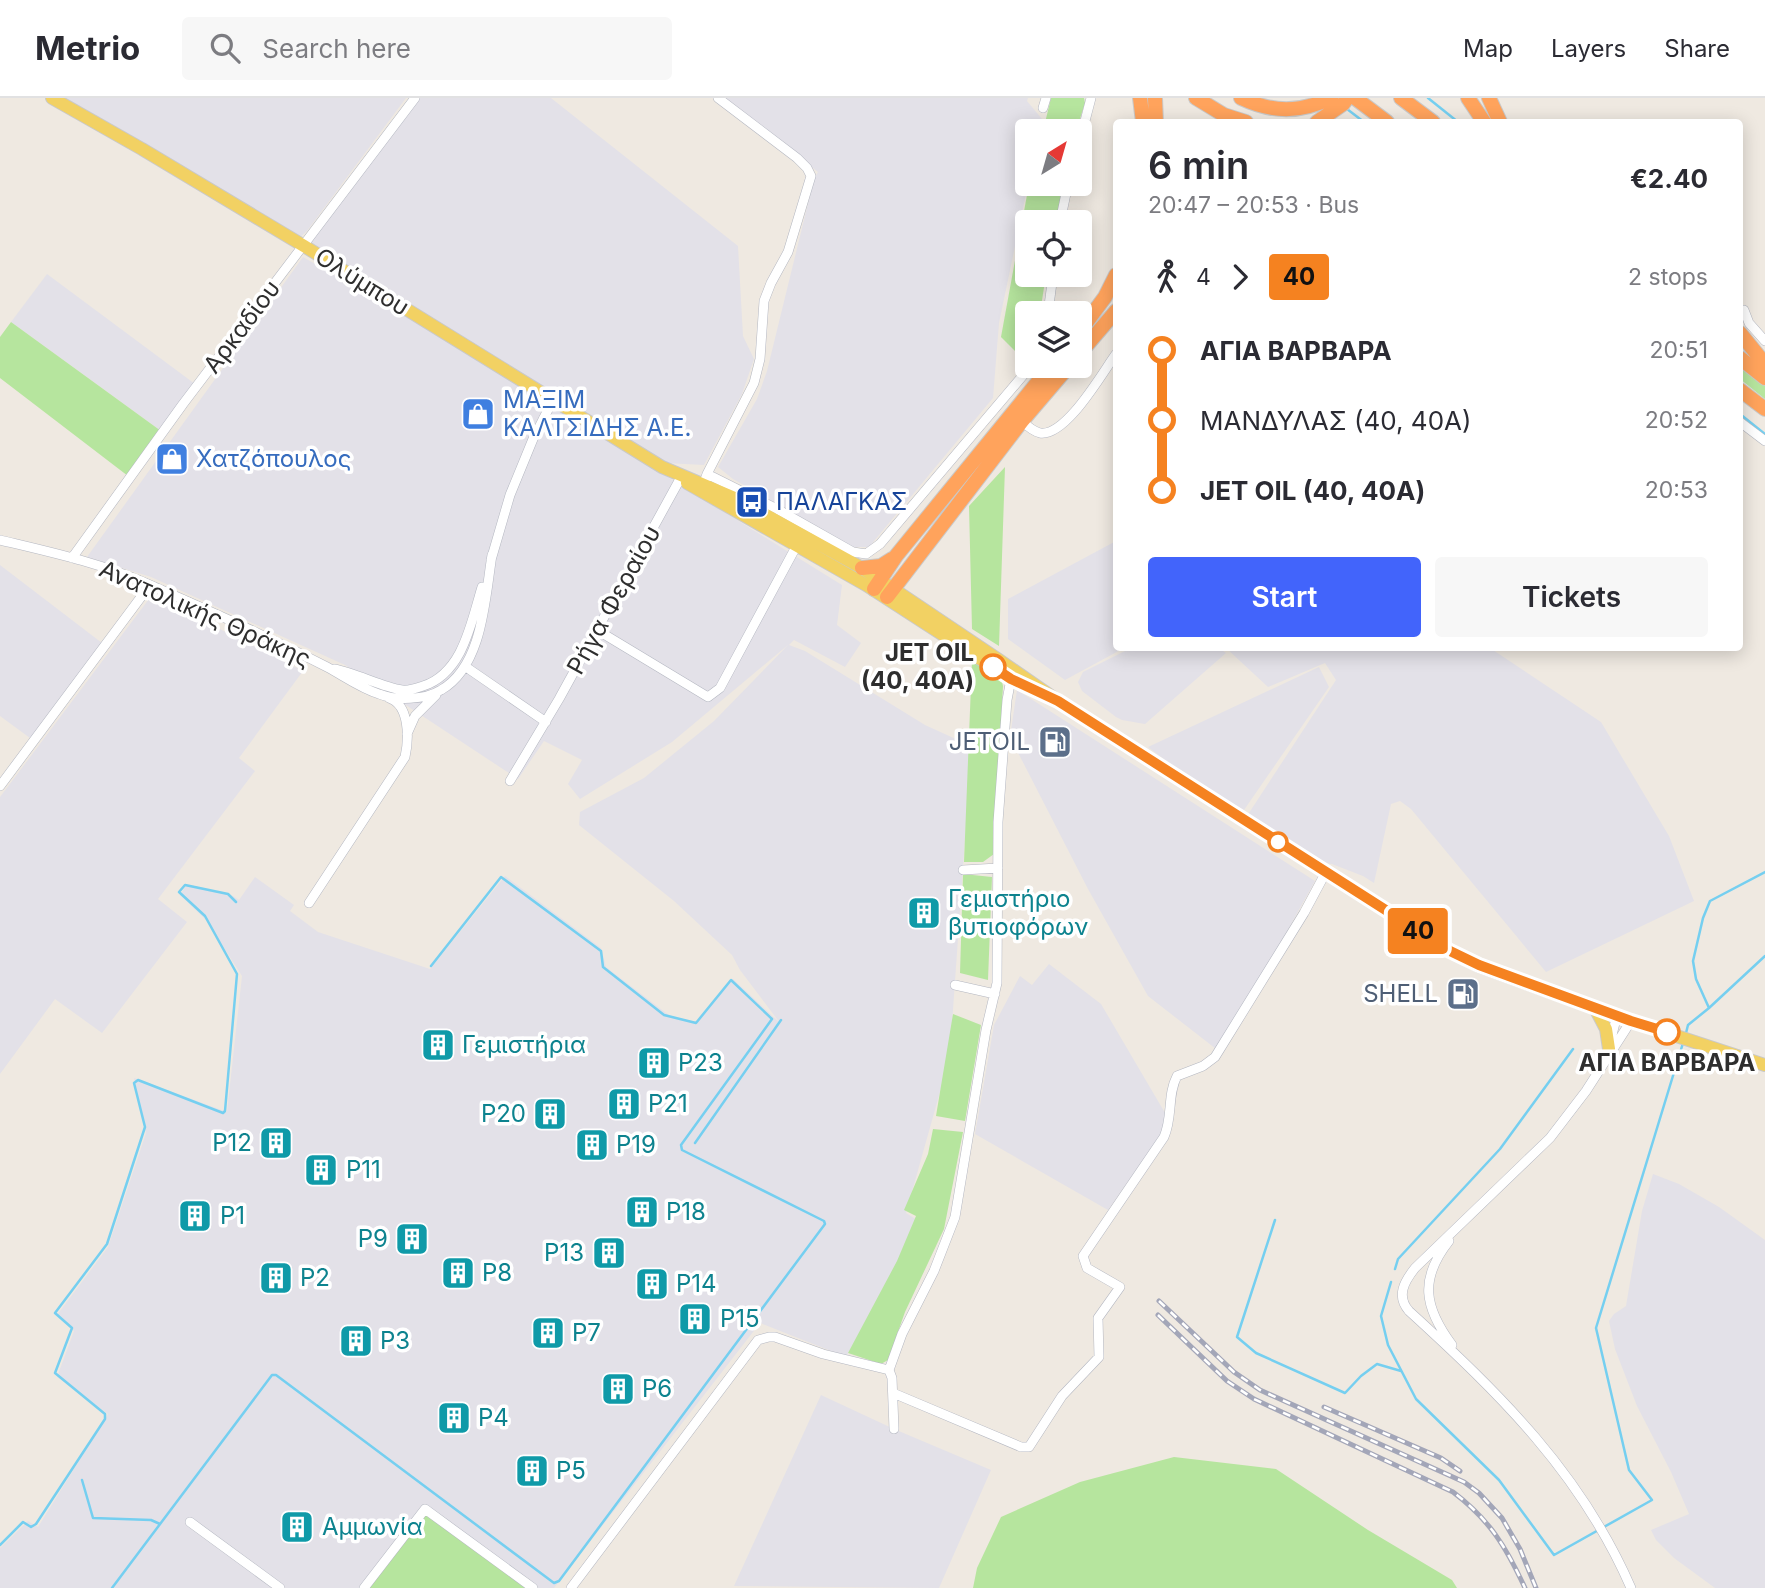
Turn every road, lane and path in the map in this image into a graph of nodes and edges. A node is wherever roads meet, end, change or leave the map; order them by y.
1 (52, 98) edge
2 (415, 98) edge
3 (719, 98) edge
4 (1046, 98) edge
5 (1091, 98) edge
6 (1155, 98) edge
7 (1196, 98) edge
8 (1241, 98) edge
9 (1331, 98) edge
10 (1347, 98) edge
11 (1354, 98) edge
12 (1401, 98) edge
13 (1468, 98) edge
14 (1489, 98) edge
15 (1043, 108) dead end
16 (1086, 119) edge
17 (1156, 119) edge
18 (1237, 119) edge
19 (1321, 119) edge
20 (1383, 119) edge
21 (1429, 119) edge
22 (1482, 119) edge
23 (1499, 119) edge
24 (304, 247) junction
25 (1113, 281) edge
26 (1744, 310) dead end
27 (1113, 314) edge
28 (1092, 315) edge
29 (1743, 337) edge
30 (1092, 339) edge
31 (1765, 341) edge
32 (1113, 358) edge
33 (1743, 360) edge
34 (1765, 364) edge
35 (1021, 378) edge
36 (1041, 378) edge
37 (1059, 378) edge
38 (1765, 378) edge
39 (1743, 392) edge
40 (553, 400) junction
41 (1765, 410) edge
42 (1021, 421) junction
43 (1743, 424) edge
44 (1765, 441) edge
45 (675, 474) junction
46 (704, 483) junction
47 (0, 540) edge
48 (880, 544) junction
49 (797, 545) junction
50 (492, 555) junction
51 (896, 556) junction
52 (72, 558) junction
53 (862, 568) junction
54 (150, 585) junction
55 (883, 588) junction
56 (597, 630) junction
57 (466, 667) junction
58 (329, 668) junction
59 (1007, 676) junction
60 (421, 687) junction
61 (402, 690) junction
62 (442, 690) junction
63 (381, 695) junction
64 (410, 698) junction
65 (1058, 701) junction
66 (415, 716) junction
67 (405, 717) junction
68 (546, 722) junction
69 (407, 736) junction
70 (510, 782) dead end
71 (0, 786) edge
72 (998, 868) junction
73 (963, 870) dead end
74 (1326, 872) junction
75 (309, 903) dead end
76 (955, 985) dead end
77 (995, 994) junction
78 (1595, 1007) junction
79 (1617, 1015) junction
80 (1631, 1021) junction
81 (1607, 1053) junction
82 (1765, 1065) edge
83 (1456, 1228) junction
84 (1463, 1361) junction
85 (889, 1370) junction
86 (893, 1393) junction
87 (894, 1429) dead end
88 (190, 1522) dead end
89 (280, 1588) edge
90 (364, 1588) edge
91 (533, 1588) edge
92 (571, 1588) edge
93 (1631, 1588) edge

1 - 24 main road, Ολύμπου
2 - 24 street, Αρκαδίου
3 - 46 street
4 - 15 street
5 - 16 street
6 - 17 highway
7 - 18 highway
8 - 9 highway
10 - 19 highway
11 - 20 highway
12 - 21 highway
13 - 22 highway
14 - 23 highway
24 - 40 main road, Ολύμπου
24 - 52 street, Αρκαδίου
25 - 28 highway
26 - 31 street
27 - 30 highway
29 - 34 highway
32 - 42 street
33 - 38 highway
35 - 48 street
36 - 51 highway
37 - 42 highway
39 - 41 highway
40 - 45 main road, Ολύμπου
40 - 50 street, Ανατολικής Θράκης
42 - 55 highway
43 - 44 street
45 - 46 main road, Ολύμπου
45 - 56 street, Ρήγα Φεραίου
46 - 48 street
46 - 49 main road
46 - 53 main road
47 - 52 street, Ανατολικής Θράκης
48 - 51 street
49 - 55 main road
49 - 56 street
50 - 57 street, Ανατολικής Θράκης
50 - 60 street, Ανατολικής Θράκης
51 - 53 highway
51 - 55 highway
52 - 54 street, Ανατολικής Θράκης
53 - 55 main road
54 - 58 street, Ανατολικής Θράκης
54 - 71 street
55 - 59 main road
55 - 65 main road
56 - 68 street, Ρήγα Φεραίου
57 - 62 street, Ανατολικής Θράκης
57 - 68 street
58 - 61 street, Ανατολικής Θράκης
58 - 63 street, Ανατολικής Θράκης
59 - 65 main road
59 - 72 street
60 - 61 street, Ανατολικής Θράκης
60 - 64 street
61 - 64 street
62 - 64 street, Ανατολικής Θράκης
62 - 66 street
63 - 64 street, Ανατολικής Θράκης
63 - 67 street
64 - 66 street
64 - 67 street
65 - 74 main road
66 - 69 street
67 - 69 street
68 - 70 street, Ρήγα Φεραίου
69 - 75 street
72 - 73 street
72 - 77 street
74 - 78 main road
74 - 86 street
76 - 77 street
77 - 85 street
78 - 79 main road
78 - 81 main road
79 - 80 main road
79 - 81 street
80 - 81 street
80 - 82 main road
81 - 83 street
83 - 84 street
83 - 84 street
84 - 93 street
85 - 86 street
85 - 92 street
86 - 87 street
88 - 89 street
90 - 91 street

